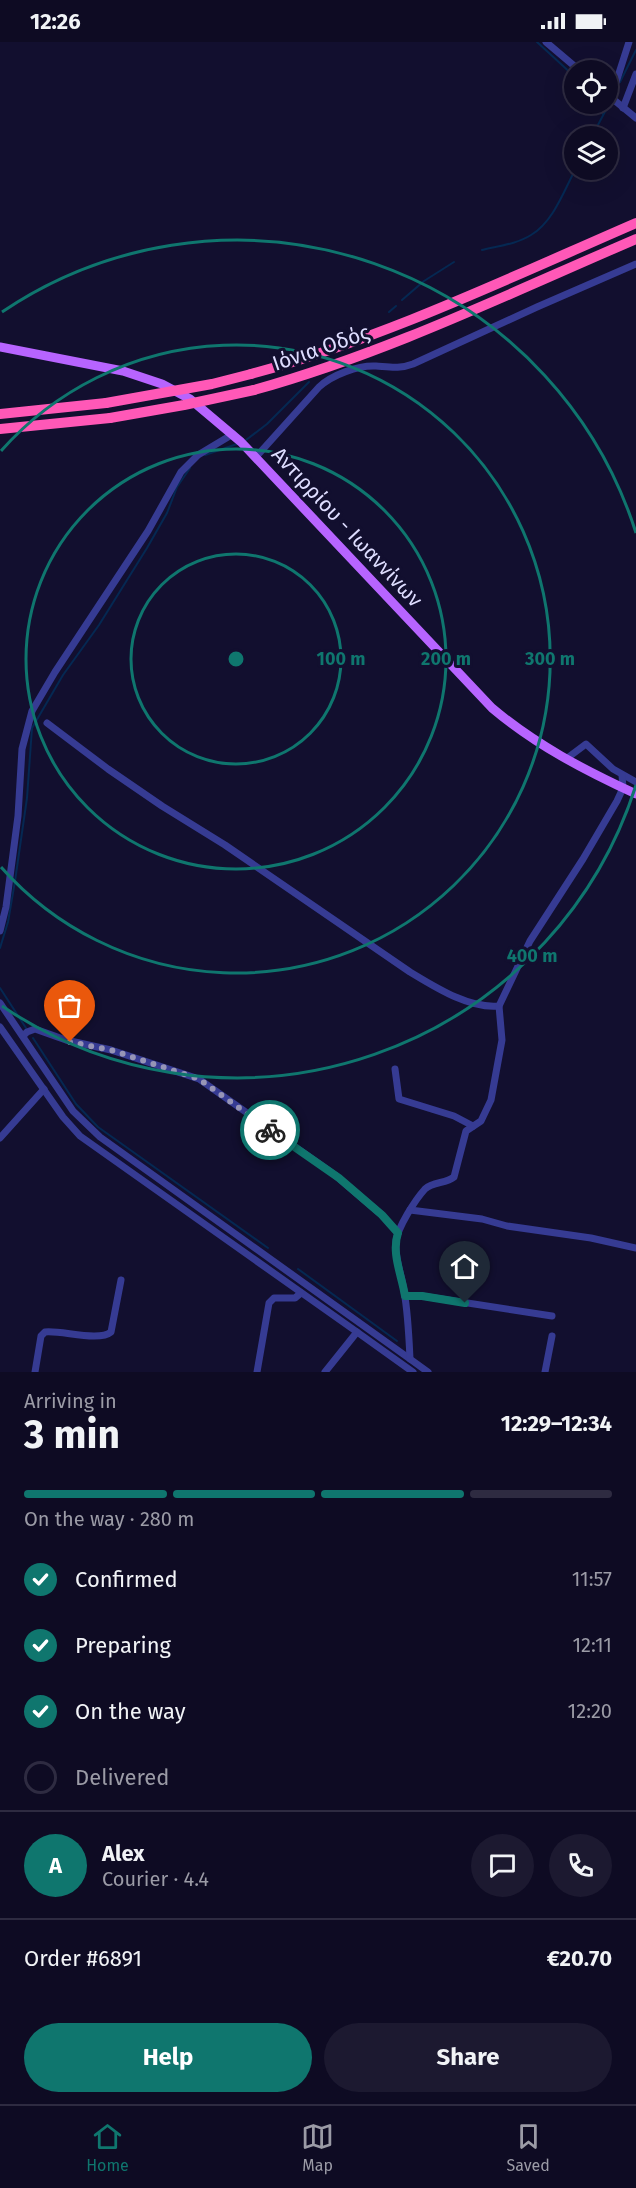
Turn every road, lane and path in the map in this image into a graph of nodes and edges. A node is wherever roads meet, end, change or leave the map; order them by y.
1 (546, 42) edge
2 (629, 42) edge
3 (567, 60) edge
4 (618, 72) edge
5 (636, 74) edge
6 (618, 105) edge
7 (622, 108) junction
8 (636, 118) edge
9 (636, 223) edge
10 (636, 239) edge
11 (636, 264) edge
12 (0, 347) edge
13 (0, 414) edge
14 (0, 429) edge
15 (233, 434) junction
16 (256, 457) junction
17 (47, 723) dead end
18 (566, 759) junction
19 (622, 775) junction
20 (636, 782) edge
21 (622, 788) junction
22 (636, 794) edge
23 (0, 931) edge
24 (0, 1003) edge
25 (499, 1006) junction
26 (0, 1026) edge
27 (23, 1036) junction
28 (395, 1069) dead end
29 (44, 1089) junction
30 (473, 1126) junction
31 (0, 1138) edge
32 (410, 1210) junction
33 (398, 1233) junction
34 (636, 1248) edge
35 (121, 1280) dead end
36 (301, 1293) junction
37 (405, 1296) junction
38 (552, 1316) dead end
39 (357, 1332) junction
40 (552, 1336) dead end
41 (410, 1359) junction
42 (425, 1371) edge
43 (35, 1372) edge
44 (257, 1372) edge
45 (325, 1372) edge
46 (413, 1372) edge
47 (545, 1372) edge

1 - 3 street
2 - 4 street
5 - 7 street
6 - 7 street
7 - 8 street
9 - 13 highway, Ιόνια Οδός, bridge
10 - 14 highway, Ιόνια Οδός, bridge
11 - 16 street
12 - 15 main road, Αντιρρίου - Ιωαννίνων
15 - 16 main road, Αντιρρίου - Ιωαννίνων
15 - 23 street
16 - 18 main road, Αντιρρίου - Ιωαννίνων
17 - 25 street
18 - 19 street
18 - 21 main road, Αντιρρίου - Ιωαννίνων
19 - 20 street
19 - 21 street
21 - 22 main road, Αντιρρίου - Ιωαννίνων
21 - 25 street
24 - 27 street
25 - 30 street
26 - 29 street
27 - 33 street
27 - 41 street
28 - 30 street
29 - 31 street
29 - 36 street
30 - 32 street
32 - 33 street
32 - 34 street
33 - 37 street
35 - 43 street
36 - 39 street
36 - 44 street
37 - 38 street
37 - 41 street
39 - 45 street
39 - 46 street
40 - 47 street
41 - 42 street

